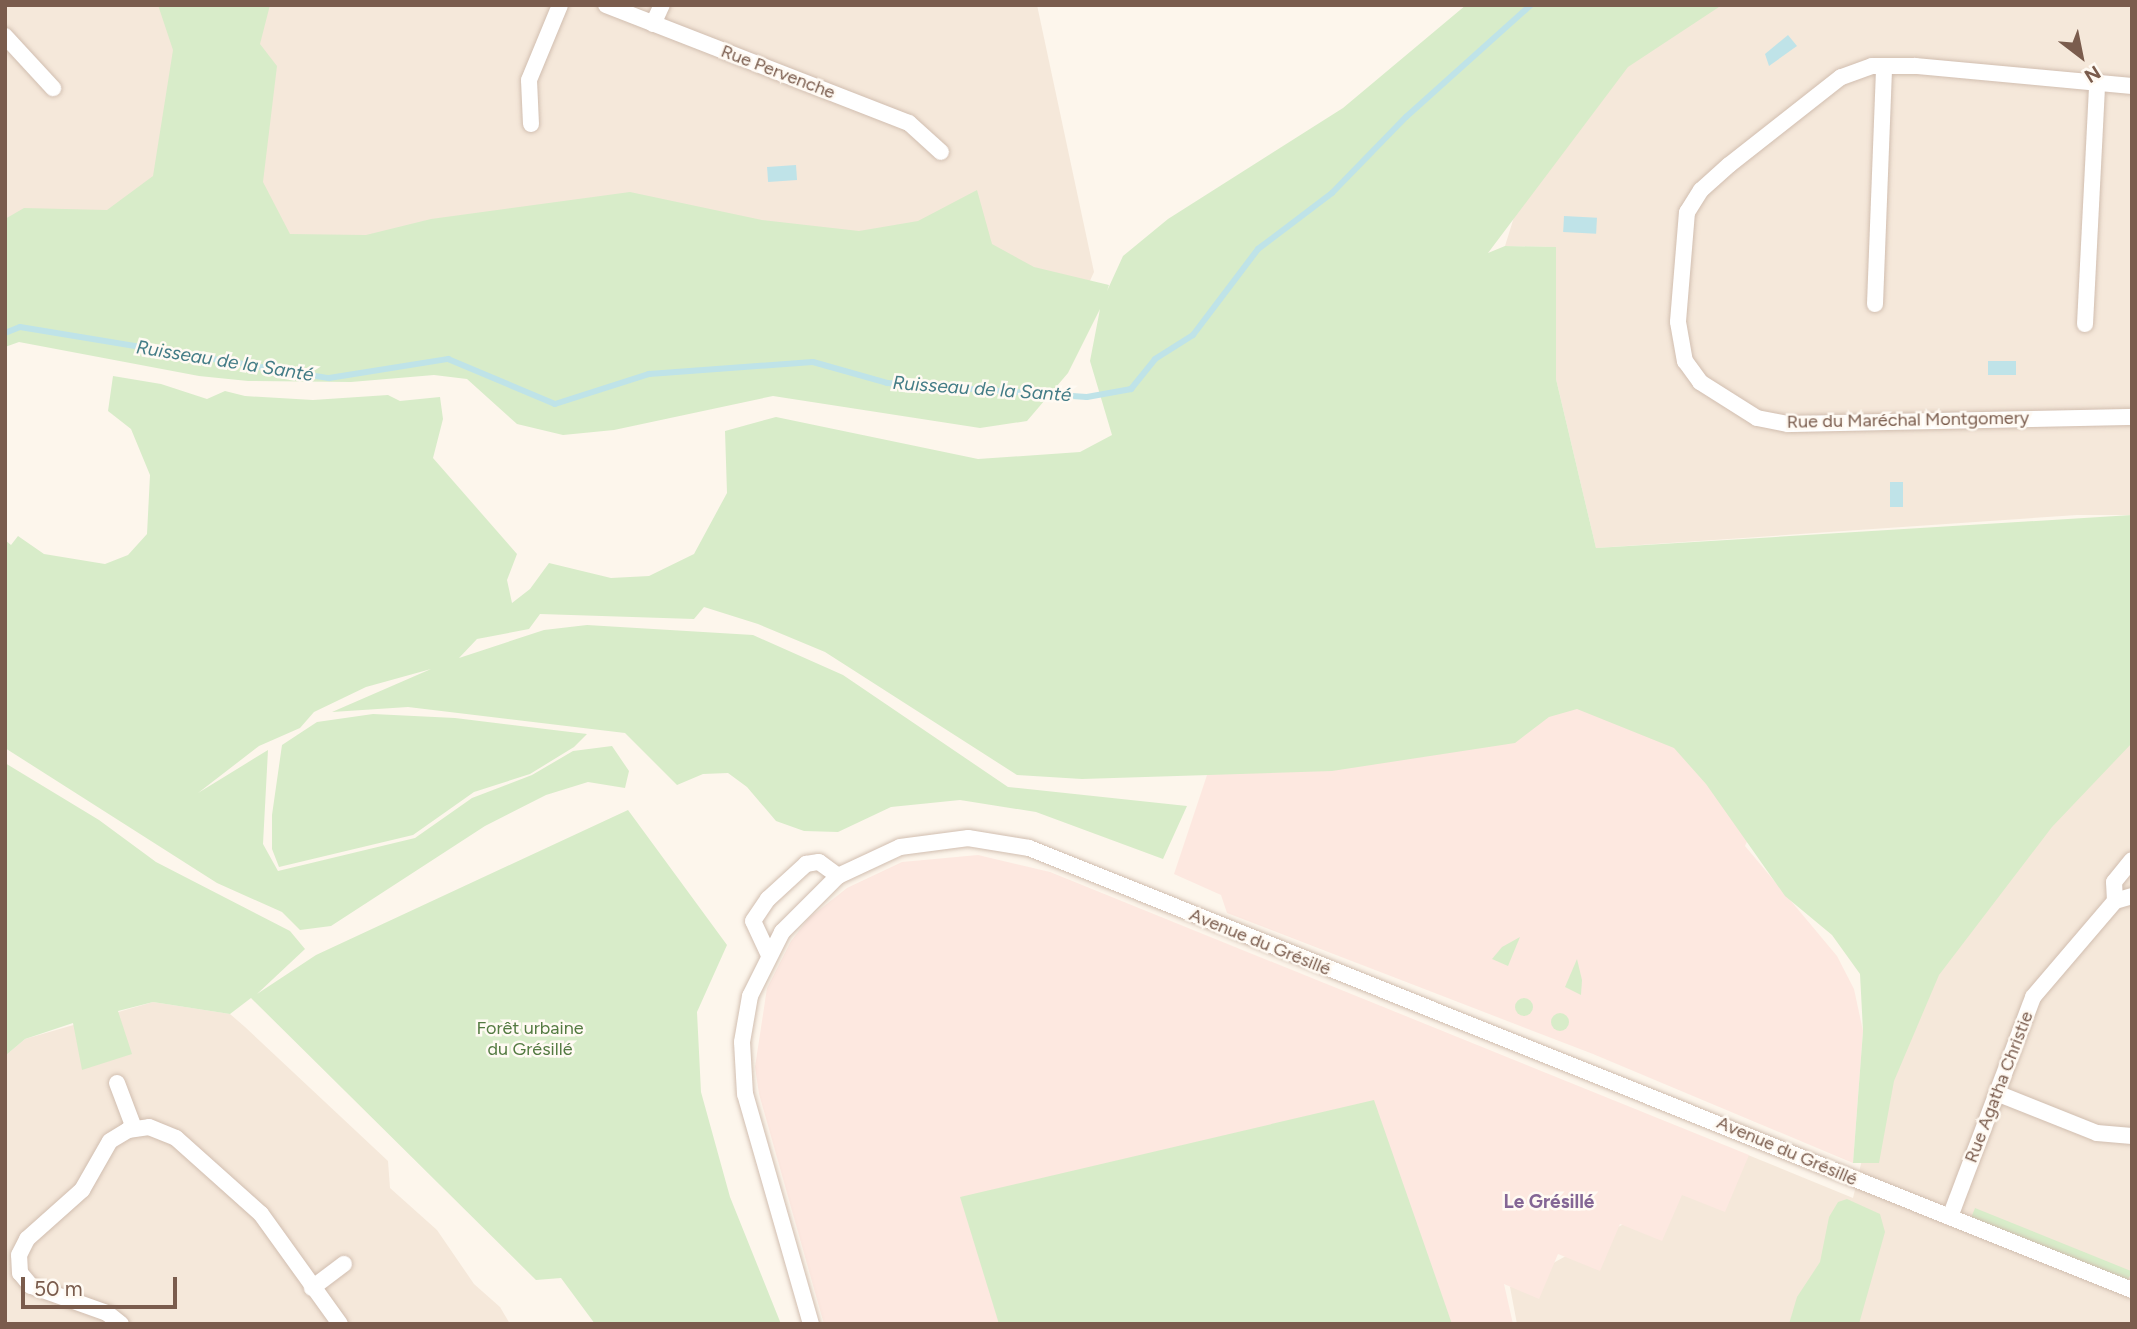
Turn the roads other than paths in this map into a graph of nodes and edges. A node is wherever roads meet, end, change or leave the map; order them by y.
1 (560, 5) edge
2 (606, 5) edge
3 (662, 5) edge
4 (653, 24) junction
5 (5, 36) edge
6 (1884, 66) junction
7 (2097, 84) junction
8 (2132, 86) edge
9 (53, 88) dead end
10 (531, 124) dead end
11 (941, 152) dead end
12 (1875, 304) dead end
13 (2085, 324) dead end
14 (2132, 417) edge
15 (2132, 860) edge
16 (838, 876) junction
17 (2132, 896) edge
18 (2115, 901) junction
19 (768, 953) junction
20 (117, 1083) dead end
21 (1999, 1094) junction
22 (134, 1128) junction
23 (2132, 1136) edge
24 (1950, 1217) junction
25 (344, 1264) dead end
26 (312, 1288) junction
27 (2132, 1290) edge
28 (121, 1324) edge
29 (340, 1324) edge
30 (811, 1324) edge

1 - 10 street
2 - 4 street, Rue Pervenche
3 - 4 street
4 - 11 street, Rue Pervenche
5 - 9 street
6 - 7 street, Rue du Maréchal Montgomery
6 - 12 street
6 - 14 street, Rue du Maréchal Montgomery
7 - 8 street, Rue du Maréchal Montgomery
7 - 13 street
15 - 18 street, Rue Agatha Christie
16 - 19 street, Avenue du Grésillé
16 - 19 street
16 - 24 street, Avenue du Grésillé
17 - 18 street
18 - 21 street, Rue Agatha Christie
19 - 30 street, Avenue du Grésillé
20 - 22 street
21 - 23 street
21 - 24 street, Rue Agatha Christie
22 - 26 street
22 - 28 street
24 - 27 street, Avenue du Grésillé
25 - 26 street
26 - 29 street

